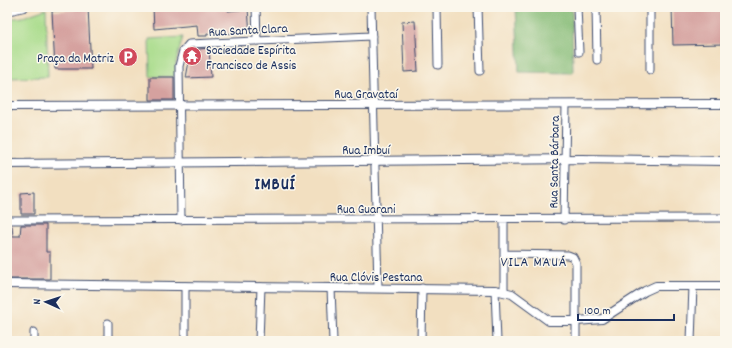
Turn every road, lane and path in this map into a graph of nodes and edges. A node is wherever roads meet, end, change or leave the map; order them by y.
1 (24, 7) edge
2 (256, 7) edge
3 (371, 7) edge
4 (437, 7) edge
5 (478, 7) edge
6 (577, 7) edge
7 (596, 7) edge
8 (650, 7) edge
9 (7, 11) edge
10 (372, 36) junction
11 (257, 40) junction
12 (579, 52) dead end
13 (597, 60) dead end
14 (438, 65) dead end
15 (650, 70) dead end
16 (480, 71) dead end
17 (725, 104) edge
18 (373, 105) junction
19 (566, 105) junction
20 (7, 106) edge
21 (181, 106) junction
22 (565, 159) junction
23 (374, 161) junction
24 (725, 161) edge
25 (181, 162) junction
26 (7, 164) edge
27 (725, 218) edge
28 (7, 220) edge
29 (181, 220) junction
30 (376, 220) junction
31 (504, 220) junction
32 (564, 220) junction
33 (504, 254) junction
34 (7, 284) edge
35 (185, 286) junction
36 (693, 286) junction
37 (725, 286) edge
38 (261, 287) junction
39 (331, 288) junction
40 (378, 288) junction
41 (422, 288) junction
42 (495, 290) junction
43 (504, 291) junction
44 (577, 321) junction
45 (108, 323) dead end
46 (34, 332) dead end
47 (34, 341) edge
48 (108, 341) edge
49 (185, 341) edge
50 (259, 341) edge
51 (333, 341) edge
52 (422, 341) edge
53 (496, 341) edge
54 (576, 341) edge
55 (691, 341) edge

1 - 9 street
2 - 11 street
3 - 10 street
4 - 14 street
5 - 16 street
6 - 12 street
7 - 13 street
8 - 15 street
10 - 11 street, Rua Santa Clara
10 - 18 street
11 - 21 street, Rua Santa Clara
17 - 19 street, Rua Gravataí
18 - 19 street, Rua Gravataí
18 - 21 street, Rua Gravataí
18 - 23 street
19 - 22 street, Rua Santa Bárbara
20 - 21 street, Rua Gravataí
21 - 25 street
22 - 23 street, Rua Imbuí
22 - 24 street, Rua Imbuí
22 - 32 street, Rua Santa Bárbara
23 - 25 street, Rua Imbuí
23 - 30 street
25 - 26 street, Rua Imbuí
25 - 29 street
27 - 32 street, Rua Guarani
28 - 29 street, Rua Guarani
29 - 30 street, Rua Guarani
30 - 31 street, Rua Guarani
30 - 40 street
31 - 32 street, Rua Guarani
31 - 33 street
33 - 43 street
33 - 44 street
34 - 35 street, Rua Clóvis Pestana
35 - 38 street, Rua Clóvis Pestana
35 - 49 street
36 - 37 street, Rua Clóvis Pestana
36 - 44 street, Rua Clóvis Pestana
36 - 55 street
38 - 39 street, Rua Clóvis Pestana
38 - 50 street
39 - 40 street, Rua Clóvis Pestana
39 - 51 street
40 - 41 street, Rua Clóvis Pestana
41 - 42 street, Rua Clóvis Pestana
41 - 52 street
42 - 43 street, Rua Clóvis Pestana
42 - 53 street
43 - 44 street, Rua Clóvis Pestana
44 - 54 street
45 - 48 street
46 - 47 street

